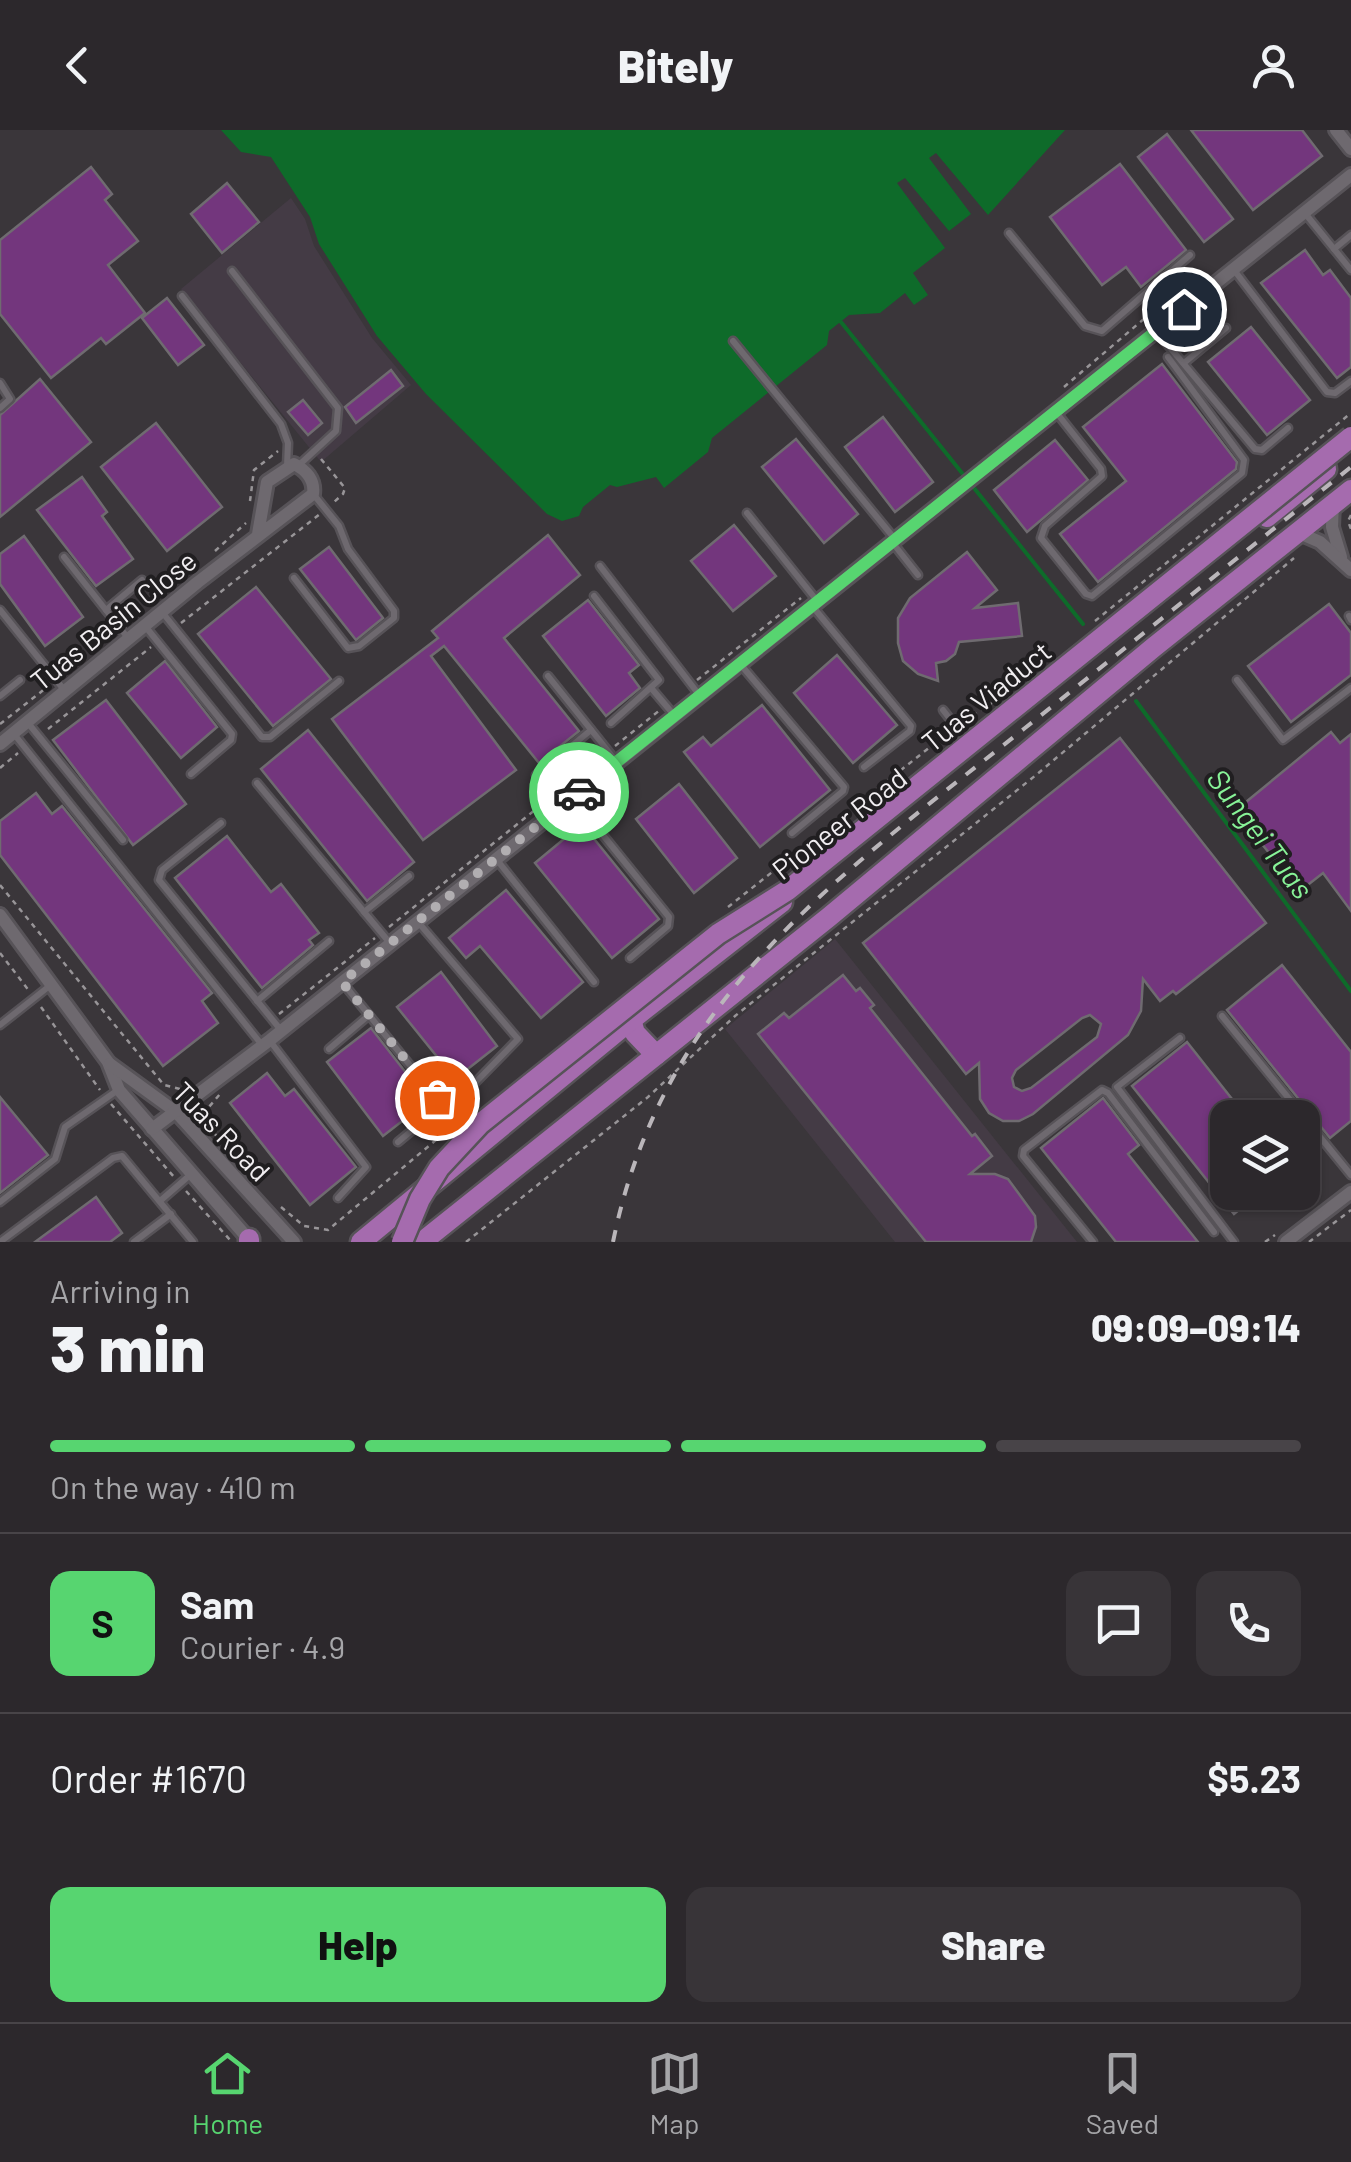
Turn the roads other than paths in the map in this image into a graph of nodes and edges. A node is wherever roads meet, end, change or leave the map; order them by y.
1 (1336, 130) edge
2 (1351, 148) edge
3 (1351, 175) edge
4 (1304, 212) junction
5 (1009, 232) dead end
6 (1351, 235) edge
7 (1334, 249) junction
8 (1190, 255) dead end
9 (1234, 270) junction
10 (1351, 270) edge
11 (232, 272) dead end
12 (1160, 280) junction
13 (182, 296) dead end
14 (1184, 309) junction
15 (1226, 328) dead end
16 (1156, 330) junction
17 (733, 342) dead end
18 (1168, 358) dead end
19 (1184, 363) junction
20 (1351, 381) edge
21 (0, 383) edge
22 (0, 408) edge
23 (1056, 412) junction
24 (1288, 428) dead end
25 (1351, 438) edge
26 (1351, 449) edge
27 (293, 466) junction
28 (1351, 490) edge
29 (313, 494) junction
30 (1333, 502) junction
31 (747, 513) dead end
32 (258, 534) junction
33 (894, 541) junction
34 (1298, 543) junction
35 (64, 557) dead end
36 (1346, 565) edge
37 (600, 566) dead end
38 (918, 575) dead end
39 (294, 578) dead end
40 (142, 580) dead end
41 (594, 596) dead end
42 (813, 600) junction
43 (0, 610) edge
44 (106, 610) junction
45 (162, 612) junction
46 (145, 626) junction
47 (129, 639) junction
48 (740, 664) junction
49 (548, 676) dead end
50 (20, 680) dead end
51 (339, 680) dead end
52 (1237, 680) dead end
53 (61, 686) junction
54 (1351, 688) edge
55 (652, 689) junction
56 (695, 690) junction
57 (0, 696) edge
58 (670, 710) junction
59 (942, 710) dead end
60 (27, 722) junction
61 (611, 723) dead end
62 (592, 730) junction
63 (4, 739) edge
64 (974, 750) junction
65 (613, 757) junction
66 (864, 768) dead end
67 (191, 774) dead end
68 (536, 775) dead end
69 (257, 782) dead end
70 (572, 798) junction
71 (220, 823) dead end
72 (792, 833) dead end
73 (123, 840) dead end
74 (496, 858) junction
75 (409, 876) dead end
76 (364, 912) junction
77 (0, 915) edge
78 (417, 921) junction
79 (385, 938) junction
80 (329, 941) dead end
81 (630, 958) dead end
82 (342, 982) junction
83 (594, 982) dead end
84 (53, 983) junction
85 (258, 1001) junction
86 (369, 1015) junction
87 (1222, 1016) dead end
88 (632, 1020) junction
89 (0, 1025) edge
90 (277, 1025) junction
91 (1180, 1038) dead end
92 (266, 1043) junction
93 (329, 1049) dead end
94 (656, 1055) junction
95 (108, 1062) junction
96 (454, 1086) dead end
97 (119, 1090) junction
98 (176, 1112) junction
99 (152, 1129) junction
100 (398, 1142) dead end
101 (190, 1175) junction
102 (1351, 1175) edge
103 (1351, 1192) edge
104 (338, 1198) dead end
105 (160, 1201) junction
106 (0, 1202) edge
107 (468, 1207) junction
108 (171, 1214) junction
109 (1214, 1232) dead end
110 (249, 1241) edge
111 (0, 1242) edge
112 (134, 1242) edge
113 (193, 1242) edge
114 (294, 1242) edge
115 (362, 1242) edge
116 (402, 1242) edge
117 (422, 1242) edge
118 (447, 1242) edge
119 (1093, 1242) edge
120 (1234, 1242) edge
121 (1286, 1242) edge

1 - 2 street
3 - 4 street
4 - 7 lane
4 - 9 street
5 - 12 lane
6 - 7 lane
7 - 10 lane
8 - 12 lane
9 - 14 street
9 - 20 lane
11 - 27 lane
12 - 14 lane
13 - 27 lane
14 - 16 street
15 - 19 lane
16 - 19 lane
16 - 23 street
17 - 33 lane
18 - 23 lane
19 - 24 lane
21 - 22 lane
23 - 33 street
25 - 116 main road, Tuas Viaduct, bridge
26 - 64 main road, Pioneer Road
27 - 29 street
27 - 32 street
28 - 30 main road
29 - 32 street, Tuas Basin Close
29 - 39 lane
30 - 34 main road
30 - 36 street
31 - 42 lane
32 - 45 street, Tuas Basin Close
33 - 38 lane
33 - 42 street
34 - 36 street
34 - 94 main road
35 - 44 lane
37 - 56 lane
40 - 44 lane
41 - 55 lane
42 - 48 street
42 - 66 lane
43 - 53 lane
44 - 47 lane
45 - 46 street, Tuas Basin Close
45 - 51 lane
46 - 47 street, Tuas Basin Close
46 - 67 lane
47 - 53 street, Tuas Basin Close
48 - 56 street
48 - 72 lane
49 - 62 lane
50 - 57 lane
52 - 54 lane
53 - 60 street, Tuas Basin Close
55 - 58 lane
55 - 61 lane
56 - 58 street
58 - 65 street
59 - 64 lane
60 - 63 street, Tuas Basin Close
60 - 73 lane
62 - 65 lane
62 - 68 lane
63 - 92 lane
64 - 88 main road, Pioneer Road
65 - 70 street
69 - 76 lane
70 - 74 street
70 - 81 lane
71 - 85 lane
74 - 78 street
74 - 83 lane
75 - 76 lane
76 - 79 lane
77 - 84 street, Tuas Road
78 - 79 street
78 - 96 lane
79 - 82 street
80 - 85 lane
82 - 86 lane
82 - 90 street
84 - 89 lane
84 - 95 street, Tuas Road
85 - 90 lane
86 - 93 lane
86 - 100 lane
87 - 102 lane
88 - 94 main road
88 - 115 main road, Pioneer Road
90 - 92 street
91 - 120 lane
92 - 98 street
92 - 104 lane
94 - 107 main road
95 - 97 street, Tuas Road
95 - 98 street, Tuas Road
97 - 99 street, Tuas Road
97 - 106 lane
98 - 99 street
98 - 114 street, Tuas Road
99 - 101 street, Tuas Road
101 - 105 lane
101 - 110 street, Tuas Road
103 - 121 street
105 - 108 lane
105 - 111 lane
107 - 117 main road
107 - 118 main road
108 - 112 lane
108 - 113 lane
109 - 119 lane

